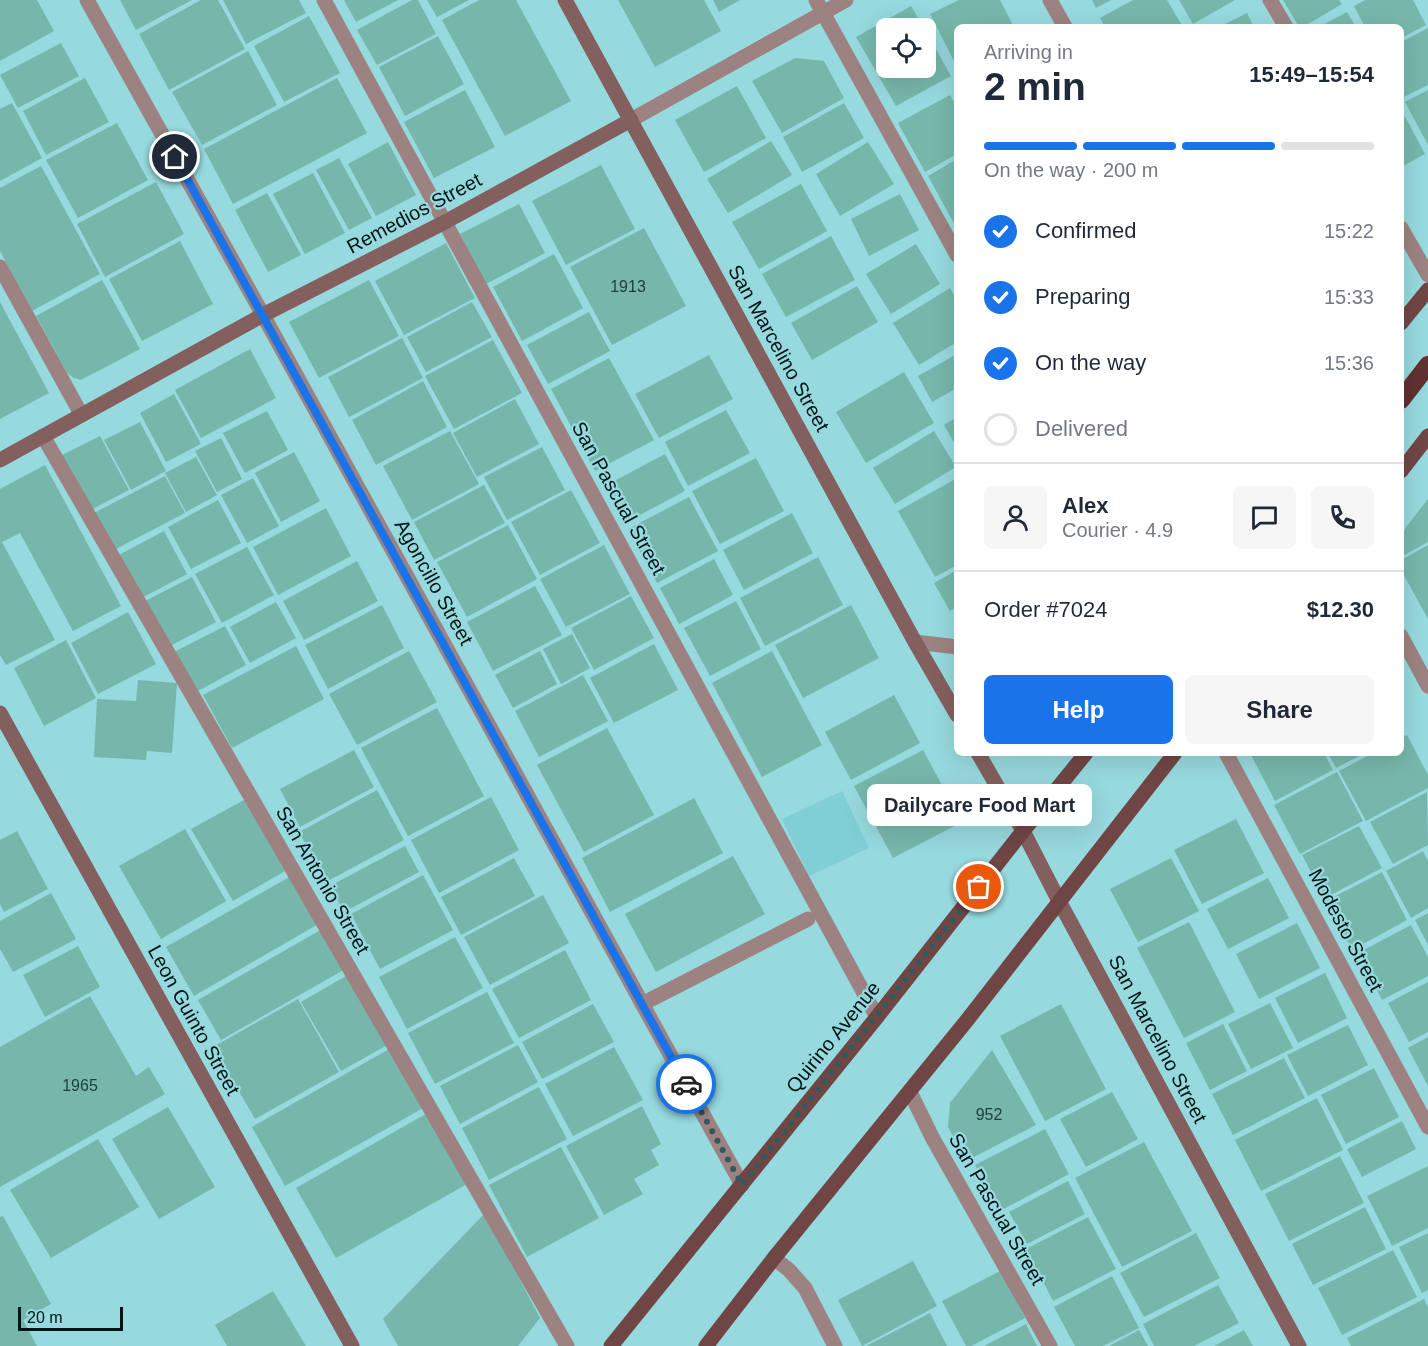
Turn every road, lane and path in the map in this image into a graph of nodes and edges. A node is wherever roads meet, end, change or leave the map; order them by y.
1 (87, 0) edge
2 (324, 0) edge
3 (565, 0) edge
4 (846, 0) edge
5 (1050, 0) edge
6 (1270, 0) edge
7 (820, 6) edge
8 (1063, 24) edge
9 (1284, 24) edge
10 (631, 120) junction
11 (445, 222) junction
12 (1404, 233) edge
13 (954, 250) edge
14 (0, 267) edge
15 (1428, 275) edge
16 (1428, 290) edge
17 (263, 315) junction
18 (1404, 319) edge
19 (1428, 364) edge
20 (1404, 396) edge
21 (81, 414) junction
22 (43, 436) junction
23 (1428, 436) edge
24 (0, 460) edge
25 (1404, 467) edge
26 (915, 642) junction
27 (1404, 642) edge
28 (954, 647) edge
29 (1428, 686) edge
30 (954, 710) edge
31 (0, 713) edge
32 (980, 756) edge
33 (1084, 756) edge
34 (1173, 756) edge
35 (1228, 756) edge
36 (1023, 831) junction
37 (1059, 901) junction
38 (808, 919) dead end
39 (642, 1004) junction
40 (877, 1017) junction
41 (910, 1092) junction
42 (1428, 1127) edge
43 (742, 1185) junction
44 (774, 1258) junction
45 (352, 1346) edge
46 (567, 1346) edge
47 (611, 1346) edge
48 (706, 1346) edge
49 (835, 1346) edge
50 (1050, 1346) edge
51 (1299, 1346) edge

1 - 17 street, Agoncillo Street
2 - 11 street, San Pascual Street
3 - 10 street, San Marcelino Street
4 - 7 street, Remedios Street
5 - 8 street
6 - 9 street
7 - 10 street, Remedios Street
7 - 13 street
10 - 11 street, Remedios Street
10 - 26 street, San Marcelino Street
11 - 17 street, Remedios Street
11 - 40 street, San Pascual Street
12 - 15 street
14 - 21 street
16 - 18 main road
17 - 21 street, Remedios Street
17 - 39 street, Agoncillo Street
19 - 20 highway
21 - 22 street, Remedios Street
22 - 24 street, Remedios Street
22 - 46 street, San Antonio Street
23 - 25 main road
26 - 28 street
26 - 30 street, San Marcelino Street
27 - 29 street
31 - 45 street, Leon Guinto Street
32 - 36 street, San Marcelino Street
33 - 36 main road, Quirino Avenue
34 - 37 main road
35 - 42 street, Modesto Street
36 - 37 street, San Marcelino Street
36 - 40 main road, Quirino Avenue
37 - 41 main road
37 - 51 street, San Marcelino Street
38 - 39 street
39 - 43 street, Agoncillo Street
40 - 43 main road, Quirino Avenue
41 - 44 main road
41 - 50 street, San Pascual Street
43 - 47 main road, Quirino Avenue
44 - 48 main road
44 - 49 street

